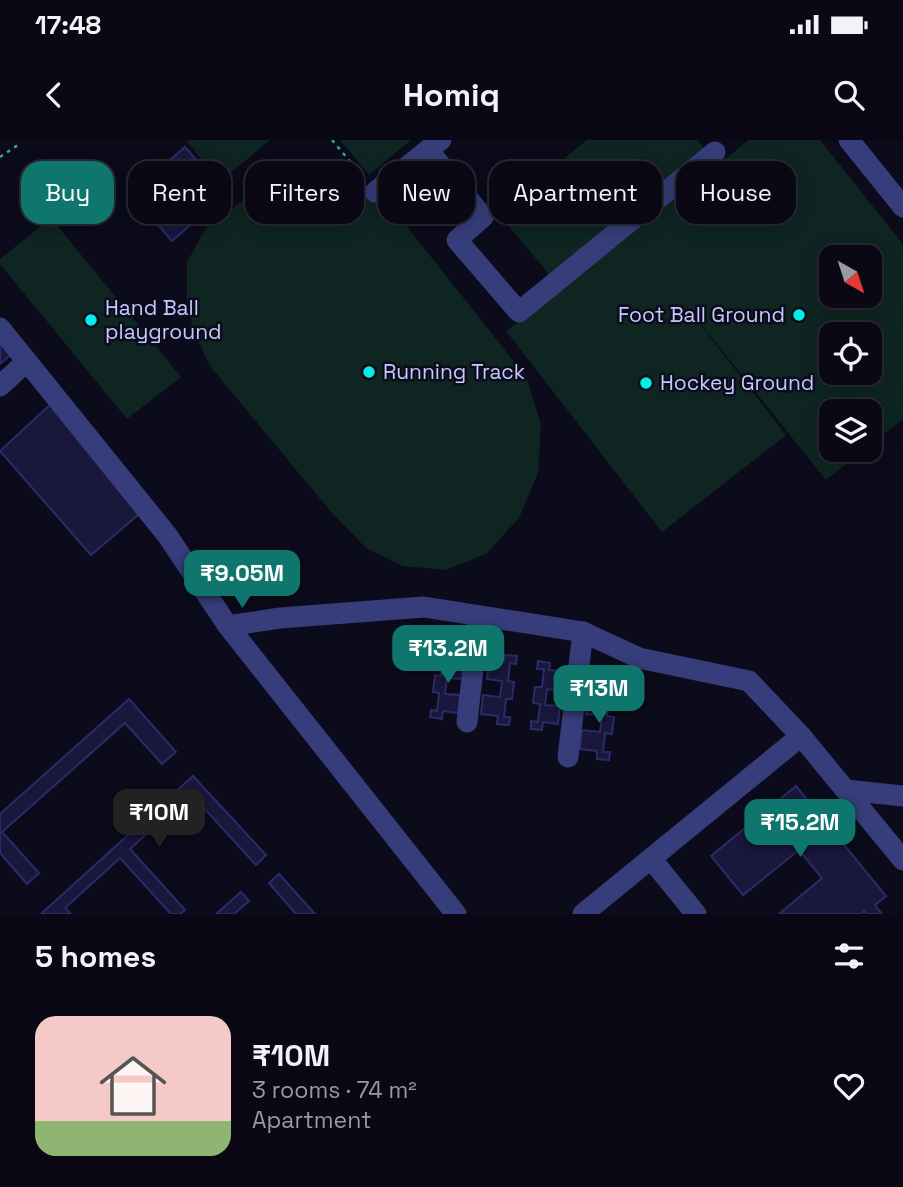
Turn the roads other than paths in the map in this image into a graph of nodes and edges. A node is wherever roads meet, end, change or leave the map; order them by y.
1 (849, 140) edge
2 (864, 140) edge
3 (435, 145) edge
4 (715, 152) dead end
5 (903, 189) edge
6 (375, 192) road end
7 (903, 207) edge
8 (0, 328) edge
9 (26, 362) junction
10 (0, 386) edge
11 (480, 616) junction
12 (228, 626) junction
13 (583, 632) junction
14 (467, 722) dead end
15 (801, 736) junction
16 (568, 757) dead end
17 (846, 790) junction
18 (903, 796) edge
19 (652, 860) junction
20 (903, 860) edge
21 (456, 914) edge
22 (583, 914) edge
23 (696, 914) edge

1 - 7 street
2 - 5 street
3 - 4 street
3 - 6 street
8 - 9 street
9 - 10 street
9 - 12 street
11 - 12 street
11 - 13 street
11 - 14 street
12 - 21 street
13 - 15 street
13 - 16 street
15 - 17 street
15 - 19 street
17 - 18 street
17 - 20 street
19 - 22 street
19 - 23 street

